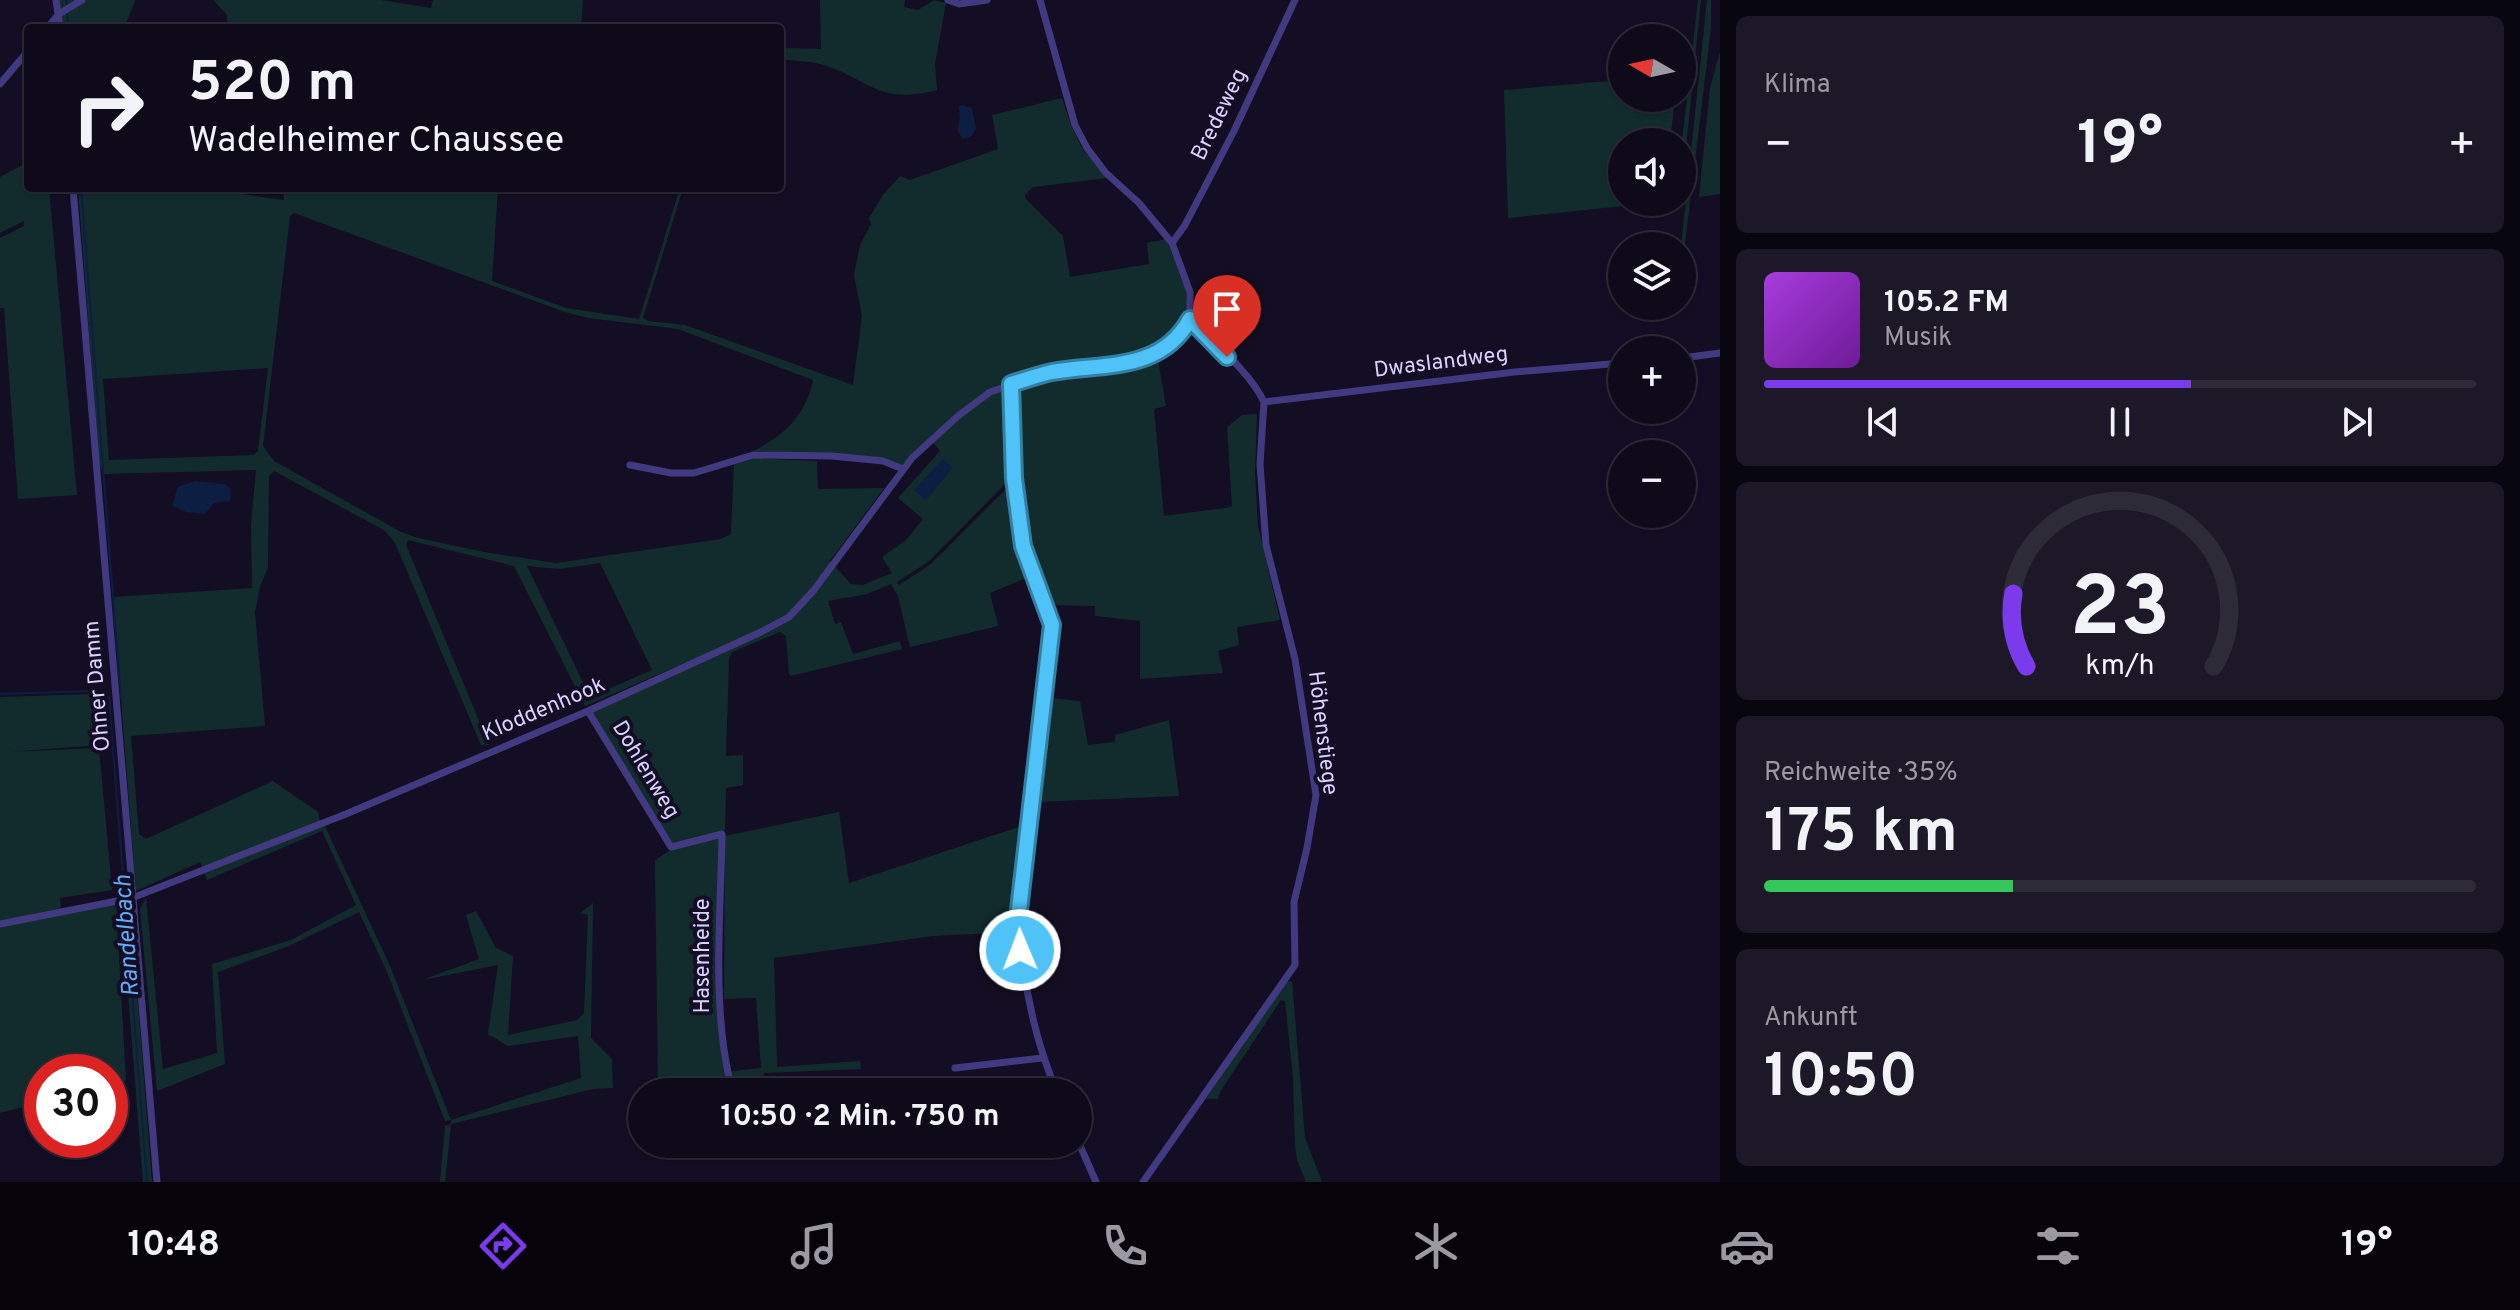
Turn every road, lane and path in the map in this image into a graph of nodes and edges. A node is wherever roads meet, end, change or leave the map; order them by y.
1 (56, 0) edge
2 (82, 0) edge
3 (948, 0) edge
4 (987, 0) edge
5 (1040, 0) edge
6 (1295, 0) edge
7 (59, 14) junction
8 (50, 24) edge
9 (60, 24) edge
10 (24, 56) edge
11 (0, 84) edge
12 (73, 192) edge
13 (1172, 243) junction
14 (1190, 319) junction
15 (1720, 353) edge
16 (1696, 356) edge
17 (1608, 364) edge
18 (1011, 384) junction
19 (1264, 402) junction
20 (630, 465) dead end
21 (903, 469) junction
22 (588, 711) junction
23 (722, 834) joint
24 (128, 899) junction
25 (0, 924) edge
26 (1042, 1058) junction
27 (955, 1068) dead end
28 (729, 1077) dead end
29 (1051, 1078) edge
30 (1085, 1158) edge
31 (157, 1182) edge
32 (1096, 1182) edge
33 (1143, 1182) edge

1 - 7 street
2 - 7 street
3 - 4 street
5 - 13 street
6 - 13 street, Bredeweg
7 - 8 street
7 - 9 street
10 - 11 street
12 - 24 street, Ohner Damm
13 - 14 street
14 - 18 street, Kloddenhook
14 - 19 street
15 - 16 street
17 - 19 street, Dwaslandweg
18 - 21 street, Kloddenhook
18 - 26 street
19 - 33 street, Höhenstiege
20 - 21 street
21 - 22 street, Kloddenhook
22 - 23 street, Dohlenweg
22 - 24 street, Kloddenhook
23 - 28 street, Hasenheide
24 - 25 street, Kloddenhook
24 - 31 street, Ohner Damm
26 - 27 street
26 - 29 street
30 - 32 street

